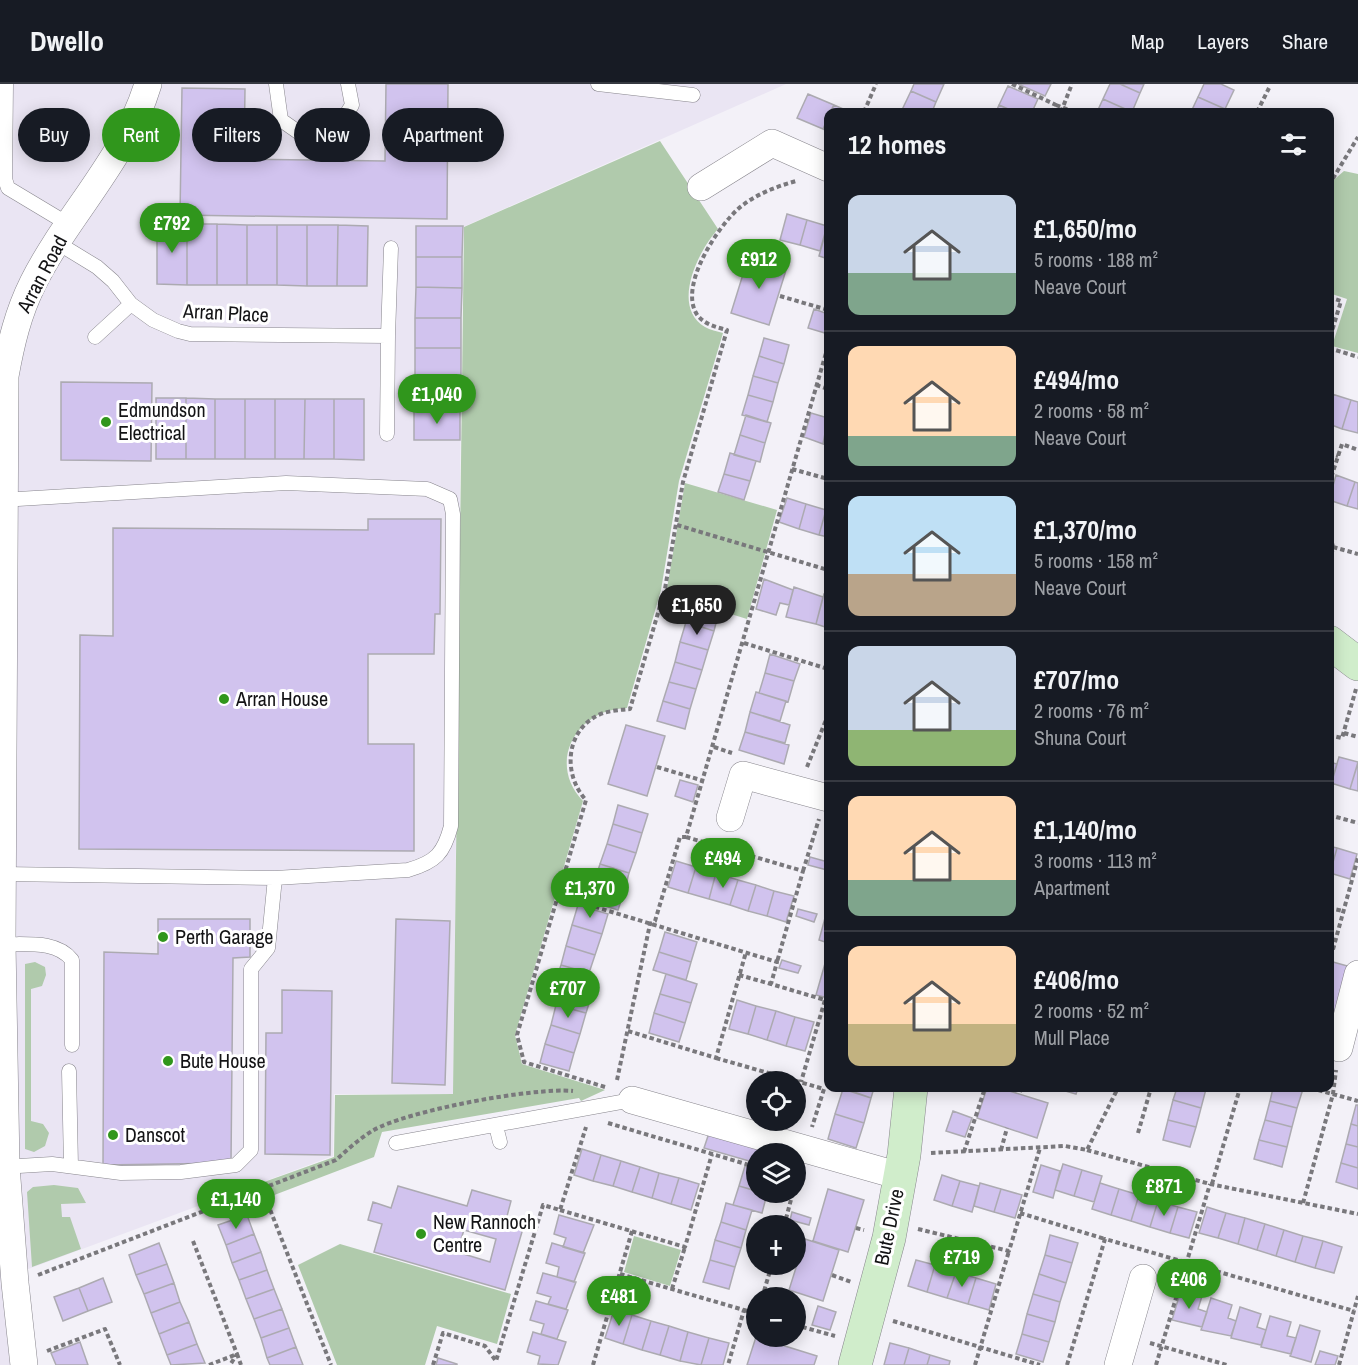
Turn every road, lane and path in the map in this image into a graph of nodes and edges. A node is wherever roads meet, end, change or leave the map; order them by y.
1 (6, 84) edge
2 (148, 84) edge
3 (276, 84) edge
4 (348, 84) edge
5 (598, 84) edge
6 (876, 84) edge
7 (1012, 84) edge
8 (1072, 84) edge
9 (1269, 88) dead end
10 (693, 95) dead end
11 (1056, 105) junction
12 (866, 108) edge
13 (1055, 108) edge
14 (1059, 108) edge
15 (1062, 108) edge
16 (1259, 108) edge
17 (1358, 137) edge
18 (824, 166) edge
19 (1334, 177) edge
20 (800, 179) dead end
21 (701, 187) dead end
22 (4, 189) edge
23 (62, 233) junction
24 (391, 248) dead end
25 (780, 296) dead end
26 (1334, 299) edge
27 (131, 303) junction
28 (824, 309) edge
29 (1334, 324) edge
30 (388, 336) junction
31 (94, 337) dead end
32 (1334, 350) edge
33 (1358, 357) edge
34 (824, 359) edge
35 (816, 385) junction
36 (824, 388) edge
37 (387, 434) dead end
38 (1358, 450) edge
39 (1334, 455) edge
40 (1338, 456) junction
41 (1334, 468) edge
42 (792, 469) junction
43 (824, 478) edge
44 (3, 500) edge
45 (677, 525) junction
46 (1334, 547) edge
47 (768, 552) junction
48 (1358, 554) edge
49 (824, 569) edge
50 (744, 643) junction
51 (1334, 648) edge
52 (824, 668) edge
53 (1357, 675) edge
54 (2, 678) edge
55 (824, 725) edge
56 (1344, 733) junction
57 (1334, 736) edge
58 (1358, 737) edge
59 (714, 747) junction
60 (737, 754) dead end
61 (657, 767) dead end
62 (804, 774) dead end
63 (704, 781) junction
64 (824, 808) edge
65 (1334, 816) edge
66 (730, 818) dead end
67 (1358, 823) edge
68 (686, 837) junction
69 (1358, 858) edge
70 (1357, 867) edge
71 (803, 871) junction
72 (3, 873) junction
73 (275, 878) junction
74 (559, 896) junction
75 (1334, 909) edge
76 (1343, 911) junction
77 (650, 924) junction
78 (2, 944) junction
79 (1334, 945) edge
80 (746, 952) junction
81 (777, 962) junction
82 (1358, 974) edge
83 (739, 975) junction
84 (771, 984) junction
85 (824, 1000) edge
86 (824, 1007) edge
87 (2, 1031) edge
88 (628, 1031) junction
89 (72, 1046) dead end
90 (1339, 1048) joint
91 (716, 1058) junction
92 (69, 1071) dead end
93 (762, 1071) edge
94 (804, 1071) edge
95 (806, 1084) edge
96 (1334, 1086) edge
97 (607, 1087) dead end
98 (624, 1091) junction
99 (911, 1092) edge
100 (984, 1092) edge
101 (1116, 1092) edge
102 (1150, 1092) edge
103 (1238, 1092) edge
104 (1326, 1092) edge
105 (1333, 1094) junction
106 (1358, 1101) edge
107 (603, 1104) junction
108 (603, 1122) dead end
109 (594, 1124) dead end
110 (496, 1126) junction
111 (1007, 1128) dead end
112 (1138, 1132) dead end
113 (809, 1136) dead end
114 (500, 1142) dead end
115 (396, 1143) dead end
116 (1040, 1148) junction
117 (1000, 1150) junction
118 (1087, 1150) junction
119 (964, 1152) junction
120 (712, 1154) junction
121 (915, 1157) junction
122 (746, 1164) edge
123 (3, 1166) edge
124 (71, 1166) junction
125 (1211, 1184) junction
126 (262, 1188) junction
127 (1303, 1203) junction
128 (5, 1209) edge
129 (560, 1210) junction
130 (1020, 1214) junction
131 (1358, 1214) edge
132 (918, 1218) dead end
133 (632, 1232) junction
134 (1105, 1239) junction
135 (193, 1241) dead end
136 (685, 1247) junction
137 (1009, 1251) junction
138 (1186, 1263) junction
139 (620, 1274) junction
140 (832, 1275) dead end
141 (1143, 1278) dead end
142 (15, 1283) junction
143 (672, 1289) junction
144 (1358, 1296) edge
145 (865, 1300) junction
146 (744, 1310) joint
147 (1354, 1311) junction
148 (806, 1330) edge
149 (1126, 1336) junction
150 (980, 1347) junction
151 (1161, 1347) junction
152 (850, 1352) edge
153 (237, 1354) junction
154 (32, 1360) edge
155 (498, 1363) edge
156 (120, 1365) edge
157 (209, 1365) edge
158 (230, 1365) edge
159 (241, 1365) edge
160 (331, 1365) edge
161 (433, 1365) edge
162 (593, 1365) edge
163 (728, 1365) edge
164 (975, 1365) edge
165 (1040, 1365) edge
166 (1067, 1365) edge
167 (1118, 1365) edge
168 (1156, 1365) edge
169 (1227, 1365) edge
170 (1339, 1365) edge

1 - 22 lane, Arran Road
2 - 23 street, Arran Road
3 - 4 lane
5 - 10 lane
6 - 12 path
7 - 11 path
8 - 15 path
9 - 16 path
11 - 13 path
11 - 14 path
17 - 19 path
18 - 21 street
20 - 45 path
22 - 23 lane, Arran Road
23 - 27 lane, Arran Place
23 - 44 street, Arran Road
24 - 30 lane
25 - 28 path
26 - 29 path
27 - 30 lane, Arran Place
27 - 31 lane
30 - 37 lane
32 - 33 path
34 - 35 path
35 - 36 path
35 - 42 path
38 - 40 path
39 - 40 path
40 - 41 path
42 - 43 path
42 - 47 path
44 - 54 street, Arran Road
44 - 73 lane
45 - 47 path
45 - 74 path
46 - 48 path
47 - 49 path
47 - 50 path
50 - 52 path
50 - 59 path
51 - 53 street
53 - 56 path
54 - 72 street, Arran Road
55 - 62 path
56 - 57 path
56 - 58 path
59 - 60 path
59 - 63 path
61 - 63 path
63 - 68 path
64 - 66 street
64 - 71 path
65 - 67 path
68 - 71 path
68 - 77 path
69 - 70 path
70 - 76 path
71 - 81 path
72 - 73 lane
72 - 78 street, Arran Road
73 - 124 lane
74 - 77 path
74 - 97 path
75 - 76 path
76 - 79 path
77 - 80 path
77 - 88 path
78 - 87 street, Arran Road
78 - 89 lane
80 - 81 path
80 - 83 path
81 - 84 path
82 - 90 street
83 - 84 path
83 - 91 path
84 - 85 path
86 - 94 path
87 - 123 street, Arran Road
88 - 91 path
88 - 98 path
90 - 96 path
91 - 93 path
92 - 124 lane
95 - 113 path
98 - 107 lane
98 - 121 street
99 - 121 street, Bute Drive
100 - 119 path
101 - 118 path
102 - 112 path
103 - 125 path
104 - 105 path
105 - 106 path
105 - 127 path
107 - 110 lane
107 - 126 path
108 - 120 path
109 - 129 path
110 - 114 lane
110 - 115 lane
111 - 117 path
116 - 117 path
116 - 118 path
116 - 130 path
117 - 119 path
118 - 125 path
119 - 121 path
120 - 122 path
120 - 136 path
121 - 145 street, Bute Drive
123 - 124 lane
123 - 128 street, Arran Road
125 - 127 path
125 - 138 path
126 - 142 path
126 - 160 path
127 - 131 path
128 - 142 street, Arran Road
129 - 133 path
129 - 155 path
130 - 134 path
130 - 137 path
132 - 137 path
133 - 136 path
133 - 139 path
134 - 138 path
134 - 166 path
135 - 153 path
136 - 143 path
137 - 150 path
138 - 147 path
138 - 151 path
139 - 143 path
139 - 162 path
140 - 145 path
141 - 149 street
142 - 154 street, Arran Road
143 - 146 path
144 - 147 path
145 - 150 path
145 - 152 street, Bute Drive
146 - 163 path
147 - 170 path
148 - 152 path
149 - 151 path
149 - 167 street
150 - 164 path
150 - 165 path
151 - 168 path
151 - 169 path
153 - 157 path
153 - 158 path
153 - 159 path
154 - 156 path
155 - 161 path

